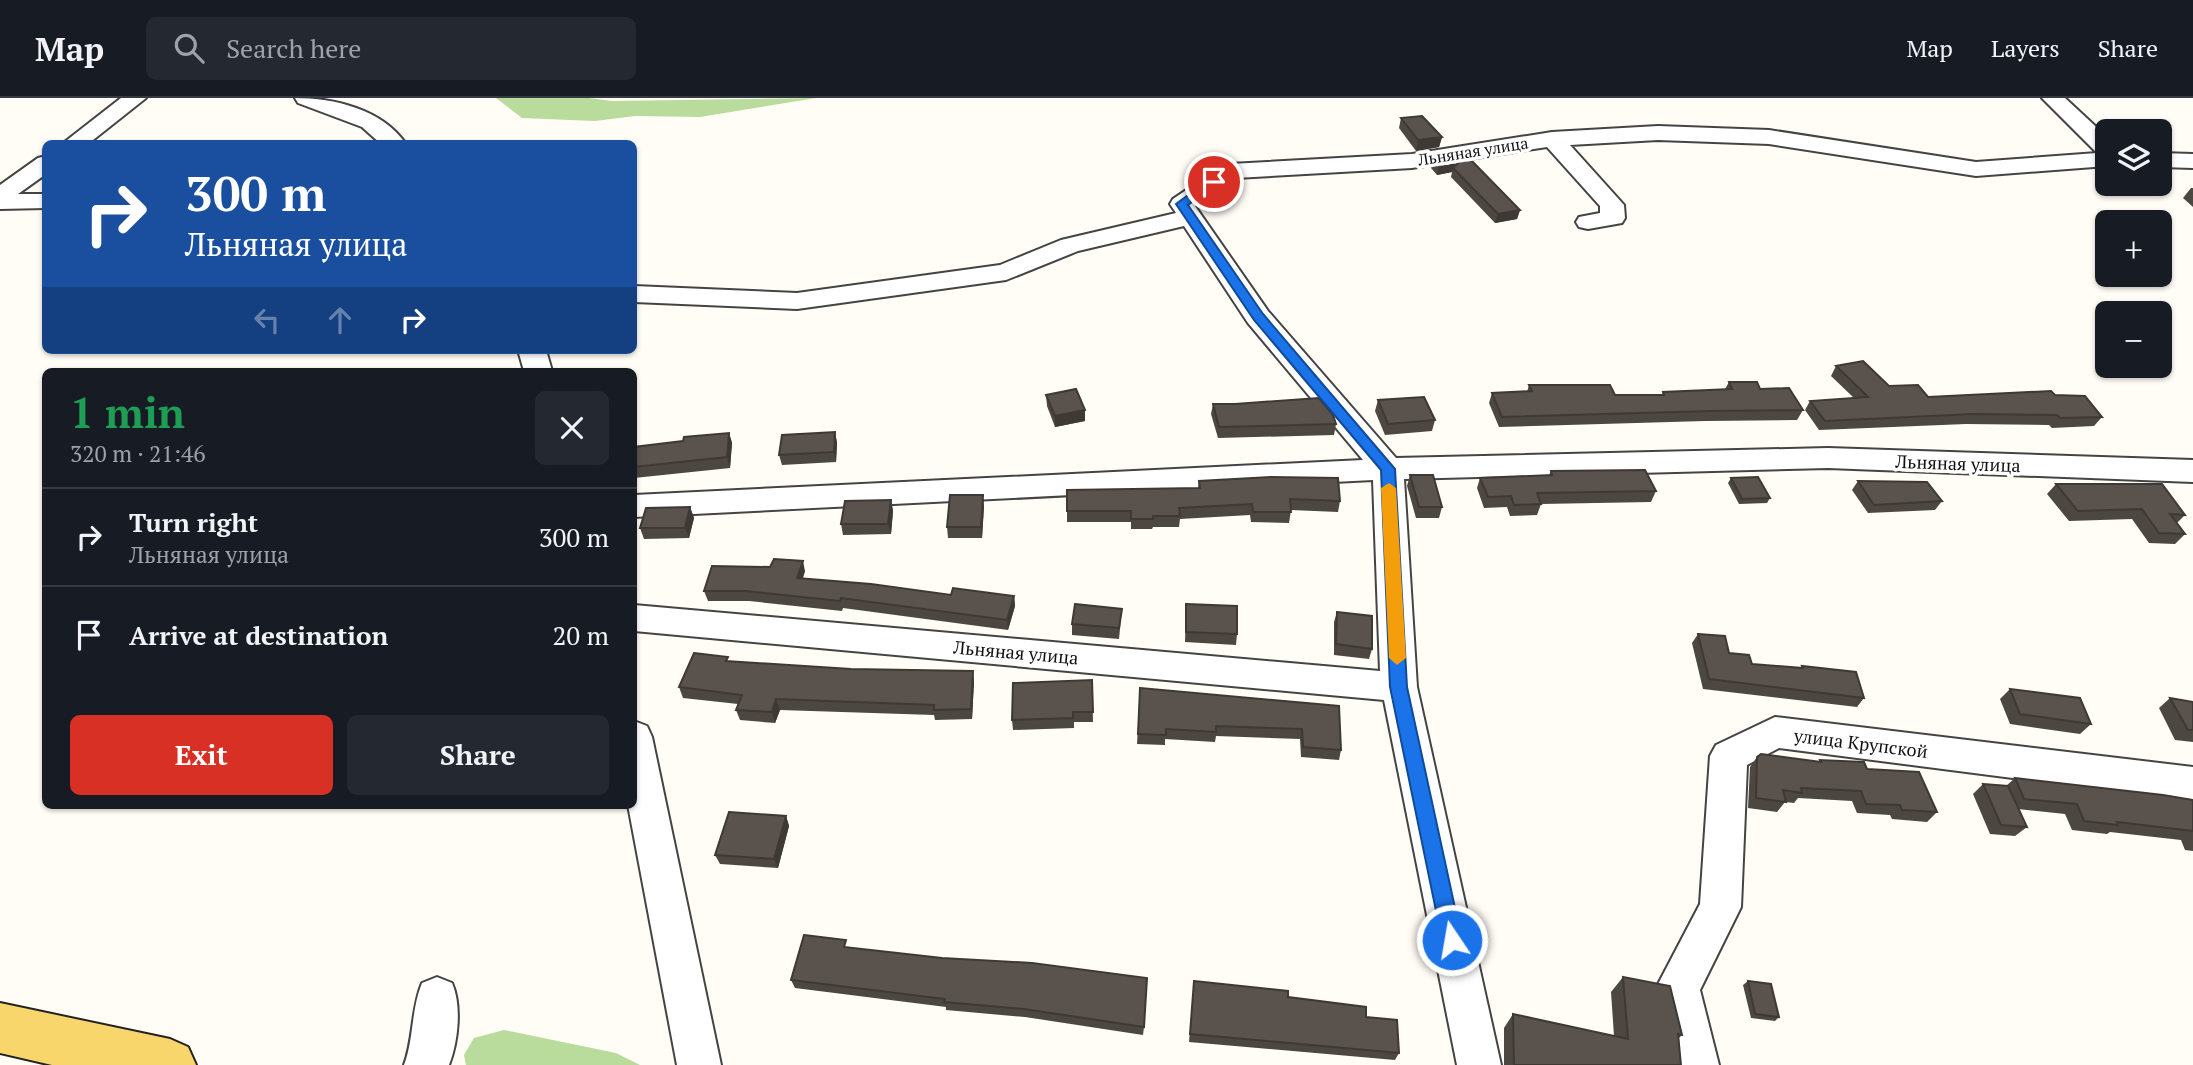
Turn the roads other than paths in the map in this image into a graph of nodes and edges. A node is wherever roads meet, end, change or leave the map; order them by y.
1 (135, 98) edge
2 (306, 98) edge
3 (2053, 98) edge
4 (2095, 138) edge
5 (1552, 139) junction
6 (78, 140) edge
7 (390, 140) edge
8 (2095, 160) edge
9 (2172, 160) edge
10 (2193, 161) edge
11 (42, 166) edge
12 (0, 196) edge
13 (42, 201) edge
14 (0, 202) edge
15 (1191, 217) junction
16 (1588, 222) dead end
17 (637, 294) edge
18 (1388, 469) junction
19 (2193, 471) edge
20 (637, 506) edge
21 (637, 618) edge
22 (1399, 687) junction
23 (637, 752) edge
24 (2193, 784) edge
25 (437, 998) dead end
26 (0, 1028) edge
27 (170, 1065) edge
28 (426, 1065) edge
29 (699, 1065) edge
30 (1479, 1065) edge
31 (1697, 1065) edge

1 - 6 street
2 - 7 street
3 - 4 street
5 - 8 street, Льняная улица
5 - 15 street, Льняная улица
5 - 16 street
9 - 10 street
11 - 12 street
13 - 14 street
15 - 17 street
15 - 18 street
18 - 19 street, Льняная улица
18 - 20 street, Льняная улица
18 - 22 street
21 - 22 street, Льняная улица
22 - 30 street
23 - 29 street
24 - 31 street, улица Крупской
25 - 28 street
26 - 27 main road

